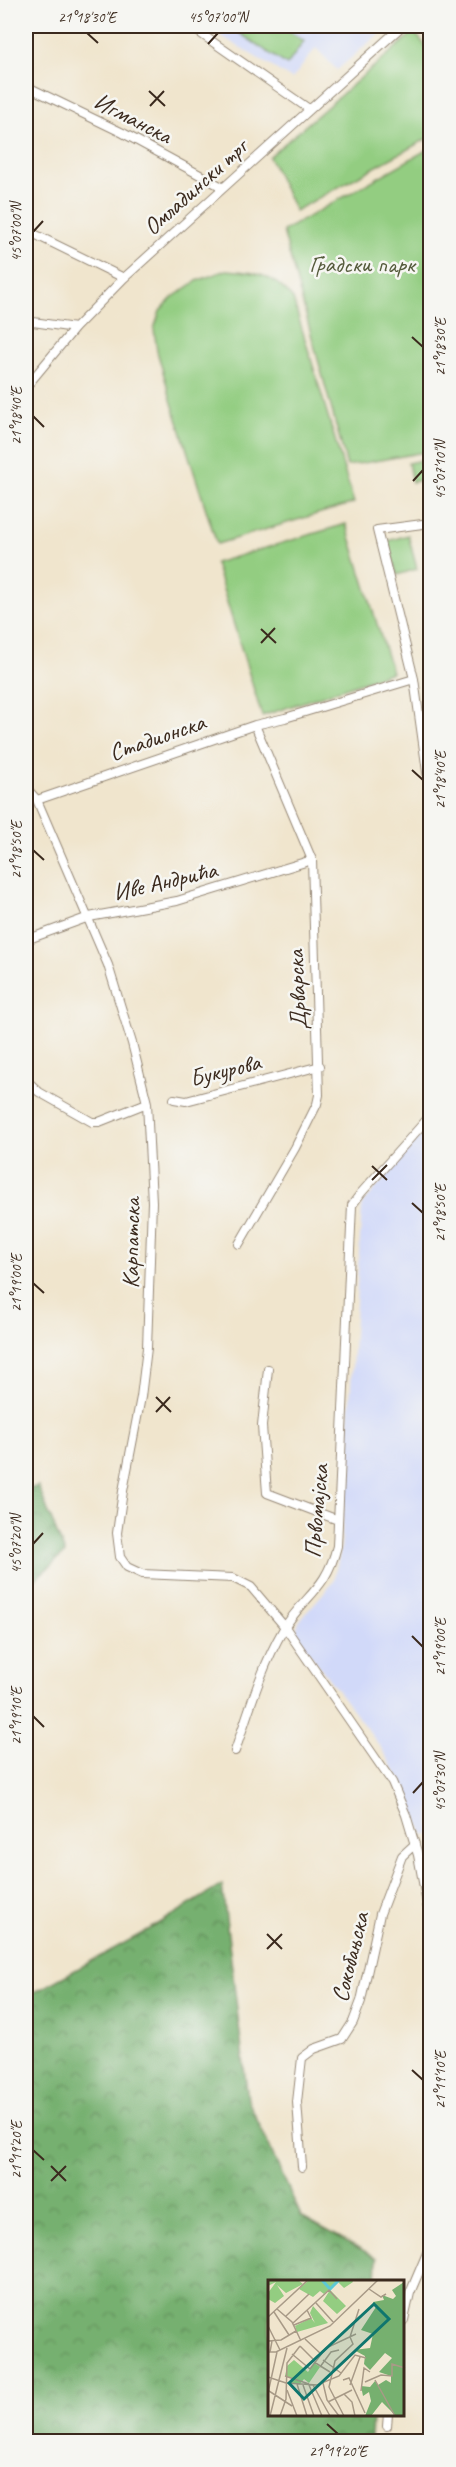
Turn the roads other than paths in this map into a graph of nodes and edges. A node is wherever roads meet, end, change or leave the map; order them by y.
1 (190, 26) edge
2 (402, 26) edge
3 (26, 86) edge
4 (309, 109) junction
5 (222, 187) junction
6 (26, 230) edge
7 (124, 278) junction
8 (26, 321) edge
9 (75, 328) junction
10 (26, 387) edge
11 (430, 523) edge
12 (414, 679) junction
13 (426, 722) edge
14 (255, 724) junction
15 (26, 789) edge
16 (430, 793) edge
17 (37, 800) junction
18 (312, 860) junction
19 (89, 917) junction
20 (26, 940) edge
21 (320, 1066) junction
22 (26, 1080) edge
23 (174, 1100) dead end
24 (147, 1103) junction
25 (430, 1116) edge
26 (239, 1244) dead end
27 (268, 1369) dead end
28 (338, 1520) junction
29 (285, 1627) junction
30 (235, 1751) dead end
31 (415, 1844) junction
32 (430, 1920) edge
33 (302, 2167) dead end
34 (430, 2246) edge
35 (405, 2316) edge
36 (388, 2416) edge
37 (387, 2426) dead end

1 - 4 street
2 - 4 street, Омладински трг
3 - 5 street, Игманска
4 - 5 street, Омладински трг
5 - 7 street, Омладински трг
6 - 7 street
7 - 9 street, Омладински трг
8 - 9 street
9 - 10 street, Омладински трг
11 - 12 street
12 - 13 street
12 - 14 street, Стадионска
13 - 16 street
14 - 17 street, Стадионска
14 - 18 street, Дрварска
15 - 17 street
17 - 19 street
18 - 19 street, Иве Андрића
18 - 21 street, Дрварска
19 - 20 street, Иве Андрића
19 - 24 street, Карпатска
21 - 23 street, Букурова
21 - 26 street, Дрварска
22 - 24 street
24 - 29 street, Карпатска
25 - 28 street, Првомајска
27 - 28 street
28 - 29 street, Првомајска
29 - 30 street, Првомајска
29 - 31 street
31 - 32 street
31 - 33 street, Сокобањска
34 - 35 street
36 - 37 street

